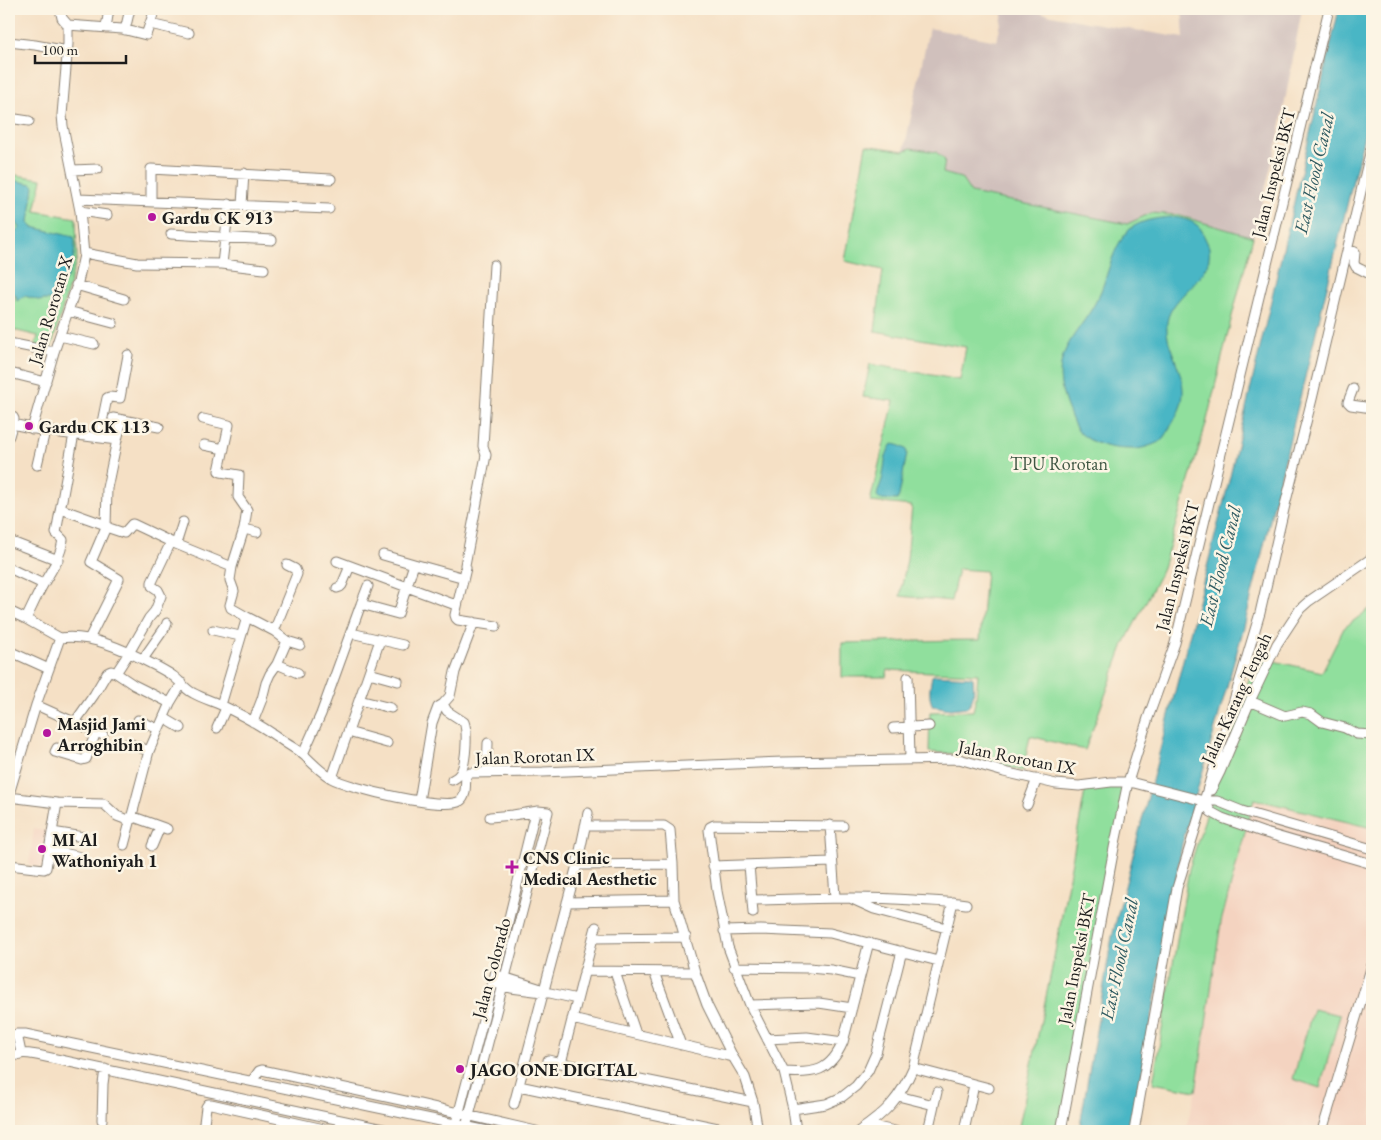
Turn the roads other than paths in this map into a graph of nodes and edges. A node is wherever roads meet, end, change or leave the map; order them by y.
1 (60, 9) edge
2 (110, 9) edge
3 (130, 9) edge
4 (155, 9) edge
5 (1329, 9) edge
6 (150, 24) junction
7 (68, 25) junction
8 (106, 28) junction
9 (125, 30) junction
10 (189, 33) dead end
11 (9, 42) edge
12 (68, 51) junction
13 (9, 118) edge
14 (29, 121) dead end
15 (1372, 145) edge
16 (98, 168) dead end
17 (72, 170) junction
18 (244, 173) junction
19 (331, 178) dead end
20 (78, 199) junction
21 (149, 202) junction
22 (229, 204) junction
23 (242, 205) junction
24 (329, 209) dead end
25 (80, 211) junction
26 (107, 215) dead end
27 (171, 234) dead end
28 (226, 238) junction
29 (272, 240) dead end
30 (1348, 249) junction
31 (84, 255) junction
32 (222, 264) junction
33 (494, 265) dead end
34 (264, 269) dead end
35 (1372, 275) edge
36 (76, 285) junction
37 (124, 299) dead end
38 (68, 311) junction
39 (113, 323) dead end
40 (60, 336) junction
41 (9, 343) edge
42 (94, 344) dead end
43 (54, 352) junction
44 (128, 355) dead end
45 (10, 373) dead end
46 (46, 382) junction
47 (1353, 389) dead end
48 (1372, 408) edge
49 (113, 418) dead end
50 (203, 419) dead end
51 (11, 420) edge
52 (122, 420) junction
53 (160, 427) dead end
54 (32, 429) junction
55 (45, 431) junction
56 (74, 434) junction
57 (9, 436) edge
58 (99, 437) junction
59 (117, 440) junction
60 (204, 445) dead end
61 (224, 449) junction
62 (37, 464) dead end
63 (61, 510) junction
64 (183, 522) dead end
65 (106, 527) junction
66 (244, 529) junction
67 (257, 532) dead end
68 (9, 541) edge
69 (174, 543) junction
70 (383, 555) dead end
71 (1372, 558) edge
72 (58, 560) junction
73 (337, 561) dead end
74 (414, 564) junction
75 (287, 565) dead end
76 (350, 566) junction
77 (232, 567) junction
78 (9, 568) edge
79 (461, 577) dead end
80 (43, 584) junction
81 (368, 586) dead end
82 (406, 586) junction
83 (338, 588) dead end
84 (361, 604) junction
85 (453, 604) dead end
86 (9, 611) edge
87 (247, 617) junction
88 (26, 619) junction
89 (474, 622) junction
90 (168, 623) dead end
91 (496, 626) dead end
92 (214, 630) dead end
93 (274, 631) junction
94 (351, 633) junction
95 (240, 636) junction
96 (60, 638) junction
97 (89, 639) junction
98 (380, 640) junction
99 (287, 641) junction
100 (300, 645) dead end
101 (404, 645) dead end
102 (9, 650) edge
103 (130, 653) junction
104 (143, 659) junction
105 (277, 664) junction
106 (49, 669) junction
107 (116, 673) junction
108 (298, 673) dead end
109 (369, 673) junction
110 (908, 677) dead end
111 (398, 681) dead end
112 (182, 683) junction
113 (359, 700) junction
114 (1253, 702) junction
115 (170, 703) junction
116 (443, 704) junction
117 (36, 705) junction
118 (224, 707) junction
119 (391, 708) dead end
120 (164, 718) junction
121 (138, 720) dead end
122 (75, 722) junction
123 (253, 722) junction
124 (929, 726) dead end
125 (910, 727) junction
126 (181, 728) dead end
127 (217, 728) dead end
128 (893, 728) dead end
129 (158, 729) junction
130 (348, 732) junction
131 (1372, 735) edge
132 (387, 743) dead end
133 (488, 743) dead end
134 (128, 744) dead end
135 (57, 748) dead end
136 (149, 751) junction
137 (303, 754) junction
138 (910, 759) junction
139 (487, 772) junction
140 (332, 778) junction
141 (1037, 779) junction
142 (452, 780) dead end
143 (1131, 782) junction
144 (9, 795) edge
145 (1200, 800) junction
146 (419, 801) junction
147 (57, 803) junction
148 (1027, 805) dead end
149 (535, 812) junction
150 (588, 812) dead end
151 (490, 817) dead end
152 (130, 818) junction
153 (830, 825) junction
154 (585, 826) junction
155 (843, 826) dead end
156 (52, 832) junction
157 (84, 837) dead end
158 (124, 845) dead end
159 (152, 846) dead end
160 (1372, 849) edge
161 (50, 850) junction
162 (81, 857) dead end
163 (832, 862) junction
164 (673, 864) junction
165 (1372, 864) edge
166 (9, 865) edge
167 (577, 865) junction
168 (748, 865) junction
169 (713, 866) junction
170 (836, 897) junction
171 (850, 898) junction
172 (674, 900) junction
173 (752, 900) junction
174 (566, 902) junction
175 (953, 902) junction
176 (966, 904) dead end
177 (754, 913) dead end
178 (596, 927) dead end
179 (946, 928) junction
180 (724, 930) junction
181 (686, 936) junction
182 (593, 938) junction
183 (869, 942) junction
184 (902, 951) junction
185 (938, 962) junction
186 (1372, 965) edge
187 (734, 967) junction
188 (584, 971) junction
189 (615, 972) junction
190 (654, 972) junction
191 (695, 972) junction
192 (860, 976) junction
193 (494, 978) junction
194 (504, 982) junction
195 (546, 992) junction
196 (490, 995) junction
197 (500, 998) junction
198 (577, 999) junction
199 (750, 1005) junction
200 (852, 1008) junction
201 (572, 1019) junction
202 (636, 1034) junction
203 (13, 1035) edge
204 (767, 1039) junction
205 (843, 1042) junction
206 (681, 1045) junction
207 (21, 1053) junction
208 (733, 1057) junction
209 (9, 1059) edge
210 (548, 1060) dead end
211 (561, 1063) junction
212 (912, 1068) junction
213 (105, 1069) junction
214 (784, 1072) junction
215 (252, 1081) junction
216 (974, 1085) junction
217 (519, 1086) junction
218 (989, 1088) dead end
219 (349, 1089) junction
220 (937, 1092) dead end
221 (898, 1096) junction
222 (348, 1101) junction
223 (753, 1102) junction
224 (514, 1104) dead end
225 (934, 1105) junction
226 (793, 1109) junction
227 (459, 1113) junction
228 (469, 1115) junction
229 (102, 1120) dead end
230 (868, 1125) junction
231 (348, 1127) edge
232 (455, 1128) edge
233 (465, 1129) edge
234 (202, 1131) edge
235 (333, 1131) edge
236 (392, 1131) edge
237 (488, 1131) edge
238 (536, 1131) edge
239 (732, 1131) edge
240 (758, 1131) edge
241 (796, 1131) edge
242 (859, 1131) edge
243 (895, 1131) edge
244 (928, 1131) edge
245 (964, 1131) edge
246 (1061, 1131) edge
247 (1134, 1131) edge
248 (1322, 1131) edge

1 - 7 street
2 - 8 street
3 - 9 street
4 - 6 street
5 - 143 street, Jalan Inspeksi BKT
6 - 9 street
6 - 10 street
7 - 8 street
7 - 12 street, Jalan Rorotan X
8 - 9 street
11 - 12 street
12 - 17 street, Jalan Rorotan X
13 - 14 street
15 - 30 street
16 - 17 street
17 - 20 street, Jalan Rorotan X
18 - 19 street
18 - 21 street
18 - 23 street
20 - 21 street
20 - 25 street, Jalan Rorotan X
21 - 22 street
22 - 23 street
22 - 28 street
23 - 24 street
25 - 26 street
25 - 31 street, Jalan Rorotan X
27 - 28 street
28 - 29 street
28 - 32 street
30 - 35 street
30 - 145 street
31 - 32 street
31 - 36 street, Jalan Rorotan X
32 - 34 street
33 - 89 street
36 - 37 street
36 - 38 street, Jalan Rorotan X
38 - 39 street
38 - 40 street, Jalan Rorotan X
40 - 42 street
40 - 43 street, Jalan Rorotan X
41 - 43 street
43 - 46 street, Jalan Rorotan X
44 - 58 street
45 - 46 street
46 - 54 street, Jalan Rorotan X
47 - 48 street
49 - 52 street
50 - 61 street
51 - 54 street
51 - 57 street
52 - 53 street
52 - 59 street
54 - 55 street
55 - 56 street
55 - 62 street
56 - 58 street
56 - 63 street
58 - 59 street
59 - 65 street
60 - 61 street
61 - 66 street
63 - 65 street
63 - 72 street
64 - 69 street
65 - 69 street
65 - 97 street
66 - 67 street
66 - 77 street
68 - 72 street
69 - 77 street
69 - 103 street
70 - 74 street
71 - 114 street, Jalan Karang Tengah
72 - 80 street
73 - 76 street
74 - 79 street
74 - 82 street
75 - 93 street
76 - 82 street
76 - 83 street
77 - 87 street
78 - 80 street
80 - 88 street
81 - 84 street
82 - 84 street
82 - 85 street
84 - 94 street
86 - 88 street
87 - 93 street
87 - 95 street
88 - 96 street
89 - 91 street
89 - 116 street
90 - 104 street
92 - 95 street
93 - 99 street
94 - 98 street
94 - 137 street
95 - 118 street
96 - 97 street, Jalan Rorotan IX
96 - 106 street
97 - 103 street, Jalan Rorotan IX
98 - 101 street
98 - 109 street
99 - 100 street
99 - 105 street
102 - 106 street
103 - 104 street, Jalan Rorotan IX
103 - 107 street
104 - 112 street, Jalan Rorotan IX
105 - 108 street
105 - 123 street
106 - 117 street
107 - 115 street
107 - 122 street
109 - 111 street
109 - 113 street
110 - 125 street
112 - 115 street
112 - 118 street, Jalan Rorotan IX
113 - 119 street
113 - 130 street
114 - 131 street
114 - 145 street, Jalan Karang Tengah
115 - 120 street
116 - 142 street
116 - 146 street
117 - 122 street
117 - 144 street
118 - 123 street, Jalan Rorotan IX
118 - 127 street
120 - 126 street
120 - 129 street
121 - 129 street
122 - 135 street
123 - 137 street, Jalan Rorotan IX
124 - 125 street
125 - 128 street
125 - 138 street
129 - 136 street
130 - 132 street
130 - 140 street
133 - 139 street
134 - 136 street
136 - 152 street
137 - 140 street, Jalan Rorotan IX
138 - 139 street, Jalan Rorotan IX
138 - 141 street, Jalan Rorotan IX
139 - 146 street, Jalan Rorotan IX
140 - 146 street, Jalan Rorotan IX
141 - 143 street, Jalan Rorotan IX
141 - 148 street
143 - 145 street, Jalan Rorotan IX
143 - 246 street, Jalan Inspeksi BKT
144 - 147 street
145 - 160 street, Jalan Rorotan IX
145 - 165 street
145 - 247 street
147 - 152 street
147 - 156 street
149 - 151 street
149 - 193 street, Jalan Colorado
149 - 194 street, Jalan Colorado
150 - 154 street
152 - 158 street
152 - 159 street
153 - 155 street
153 - 163 street
153 - 169 street
154 - 164 street
154 - 167 street
156 - 157 street
156 - 161 street
161 - 162 street
161 - 166 street
163 - 168 street
163 - 170 street
164 - 167 street
164 - 172 street
167 - 174 street
168 - 169 street
168 - 173 street
169 - 180 street
170 - 171 street
170 - 173 street
171 - 175 street
171 - 179 street
172 - 174 street
172 - 181 street
173 - 177 street
174 - 195 street
175 - 176 street
175 - 179 street
178 - 182 street
179 - 185 street
180 - 183 street
180 - 187 street
181 - 182 street
181 - 191 street
182 - 188 street
183 - 184 street
183 - 192 street
184 - 185 street
184 - 226 street
185 - 212 street
186 - 248 street
187 - 192 street
187 - 199 street
188 - 189 street
188 - 198 street
189 - 190 street
189 - 202 street
190 - 191 street
190 - 206 street
191 - 208 street
192 - 200 street
193 - 194 street
193 - 196 street, Jalan Colorado
194 - 195 street
194 - 197 street, Jalan Colorado
195 - 198 street
195 - 217 street
196 - 197 street
196 - 227 street, Jalan Colorado
197 - 228 street, Jalan Colorado
198 - 201 street
199 - 200 street
199 - 204 street
200 - 205 street
201 - 202 street
201 - 211 street
202 - 206 street
203 - 207 street
203 - 215 street
204 - 205 street
204 - 214 street
205 - 214 street
206 - 208 street
207 - 209 street
207 - 213 street
208 - 223 street
210 - 211 street
211 - 223 street
212 - 216 street
212 - 221 street
213 - 229 street
213 - 231 street
214 - 226 street
215 - 219 street
215 - 222 street
216 - 218 street
216 - 245 street
217 - 224 street
217 - 239 street
219 - 222 street
219 - 227 street
220 - 225 street
221 - 225 street
221 - 230 street
222 - 232 street
223 - 240 street
225 - 244 street
226 - 241 street
227 - 228 street
227 - 232 street, Jalan Colorado
228 - 233 street, Jalan Colorado
228 - 238 street
230 - 242 street
230 - 243 street
231 - 236 street
232 - 233 street
233 - 237 street
234 - 235 street

